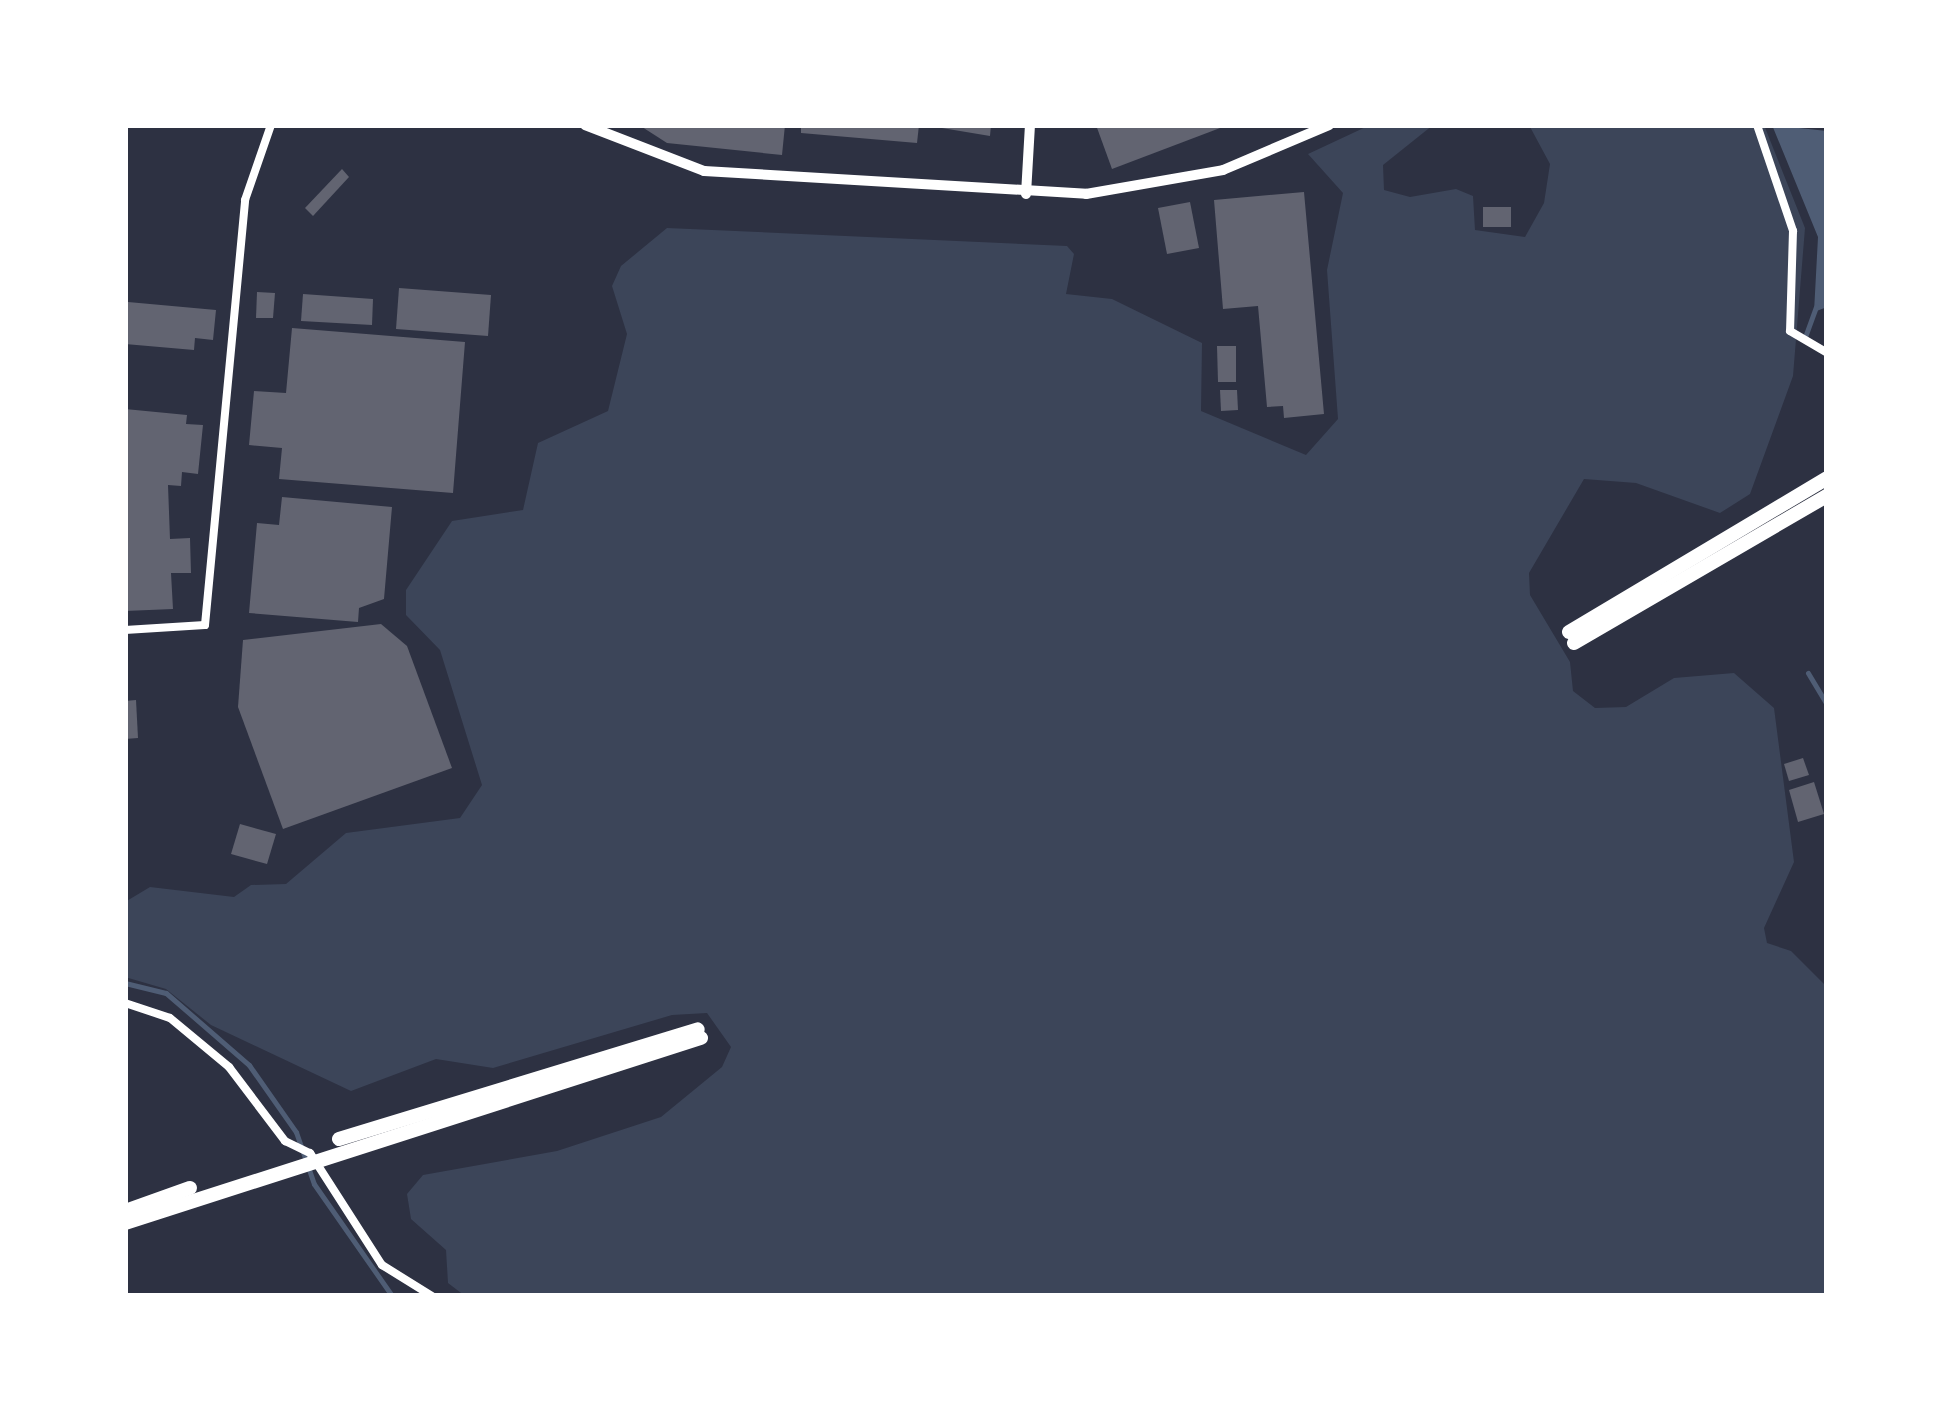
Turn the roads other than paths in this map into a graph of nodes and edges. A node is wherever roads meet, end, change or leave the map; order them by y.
1 (271, 125) edge
2 (586, 125) edge
3 (1030, 125) edge
4 (1329, 125) edge
5 (1756, 125) edge
6 (1026, 194) junction
7 (1827, 353) edge
8 (1827, 478) edge
9 (1827, 496) edge
10 (125, 630) edge
11 (125, 1003) edge
12 (700, 1033) dead end
13 (191, 1193) junction
14 (125, 1211) edge
15 (125, 1223) edge
16 (432, 1296) edge

1 - 10 street
2 - 6 street
3 - 6 street
4 - 6 street
5 - 7 street
8 - 9 highway
11 - 16 street
12 - 13 highway
13 - 14 highway
13 - 15 highway

